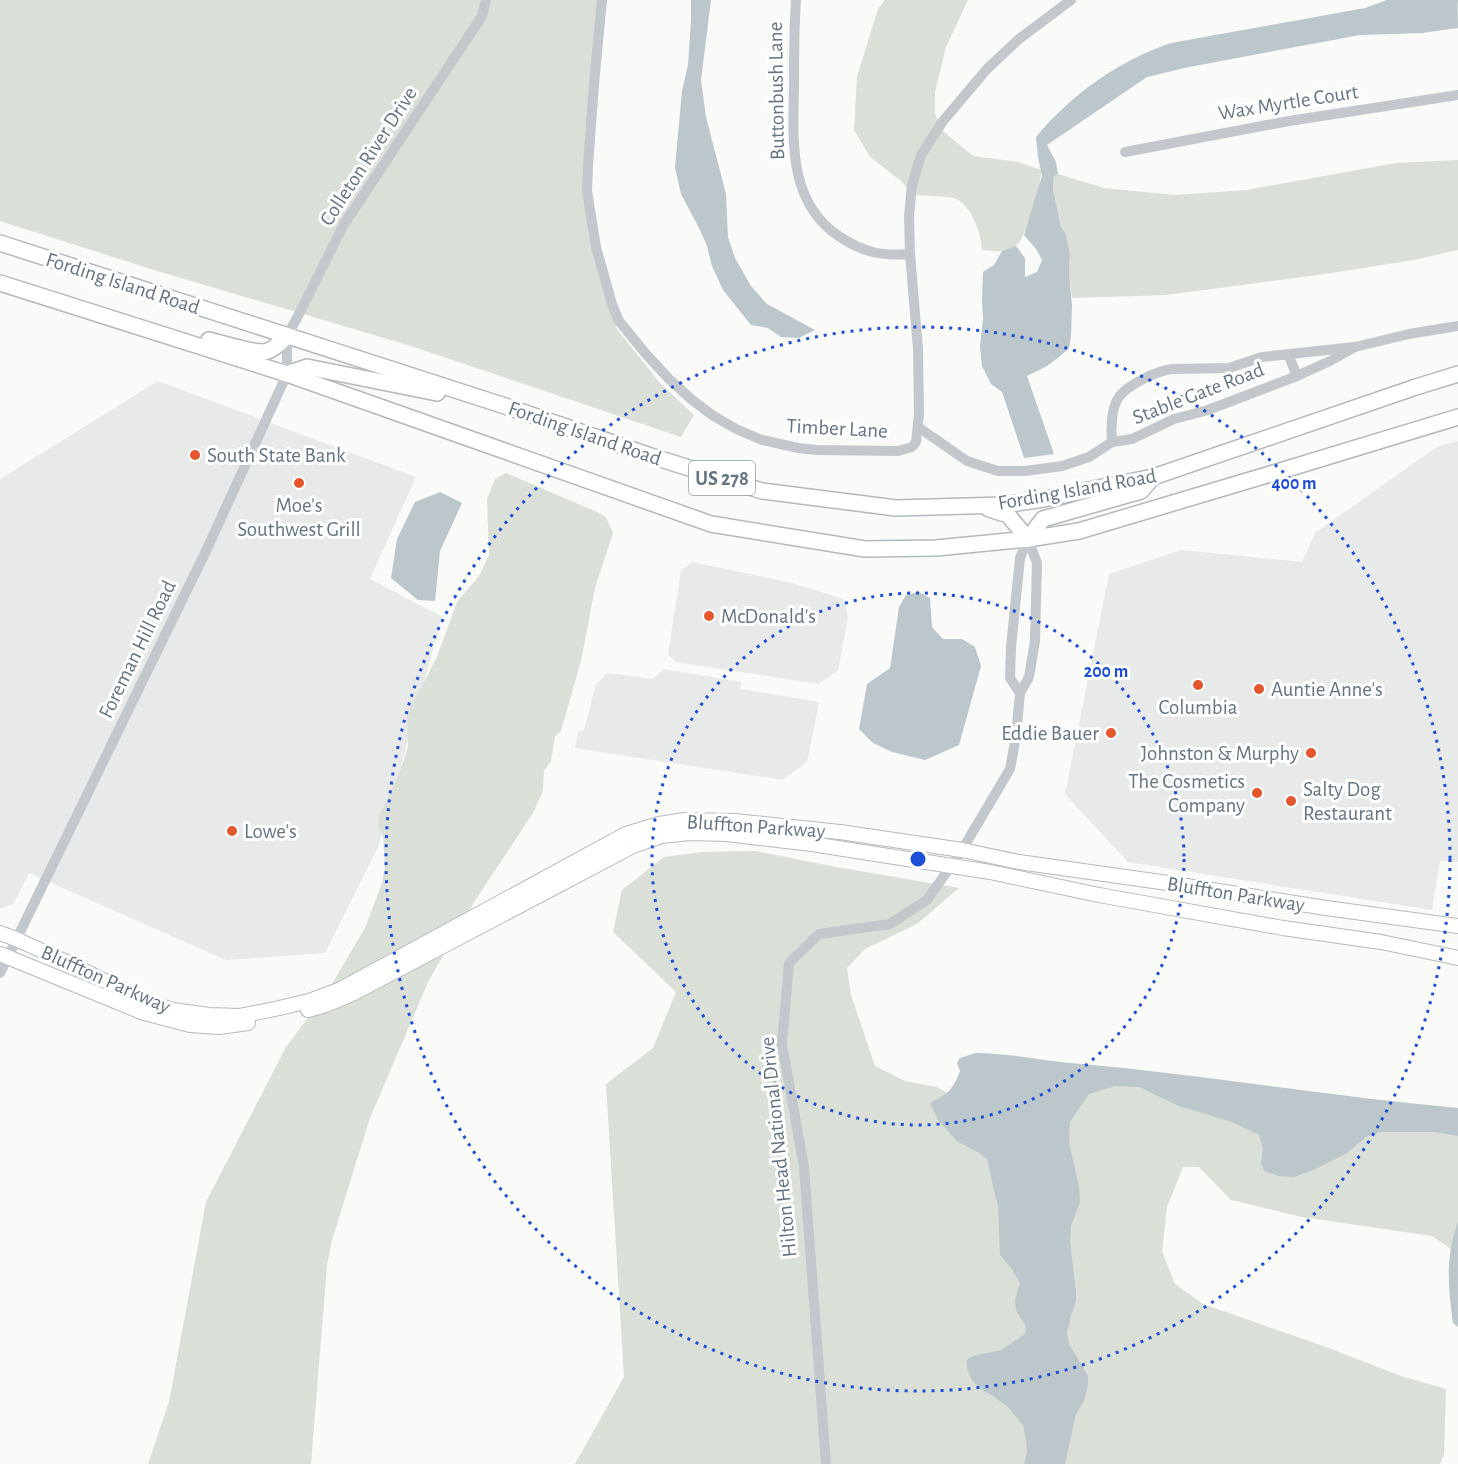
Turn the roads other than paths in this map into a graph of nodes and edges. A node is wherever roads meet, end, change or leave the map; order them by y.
1 (486, 0) edge
2 (602, 0) edge
3 (796, 0) edge
4 (1071, 0) edge
5 (1458, 95) edge
6 (1125, 152) dead end
7 (0, 243) edge
8 (910, 254) junction
9 (0, 283) edge
10 (92, 312) junction
11 (1458, 326) edge
12 (287, 336) junction
13 (1354, 347) junction
14 (1288, 354) junction
15 (287, 374) junction
16 (1458, 374) edge
17 (1297, 376) junction
18 (1458, 382) edge
19 (1416, 387) junction
20 (505, 406) junction
21 (1458, 417) edge
22 (918, 427) junction
23 (1113, 442) junction
24 (1153, 477) junction
25 (977, 506) junction
26 (1028, 539) junction
27 (1016, 601) junction
28 (1036, 603) junction
29 (1020, 693) junction
30 (962, 850) junction
31 (952, 866) junction
32 (1458, 926) edge
33 (0, 933) edge
34 (16, 939) junction
35 (3, 956) edge
36 (1458, 958) edge
37 (0, 973) edge
38 (826, 1464) edge

1 - 12 street, Colleton River Drive
2 - 22 street, Timber Lane
3 - 8 street, Buttonbush Lane
4 - 8 street, Timber Lane
5 - 6 street, Wax Myrtle Court
7 - 12 highway, Fording Island Road / US 278
8 - 22 street, Timber Lane
9 - 10 highway, Fording Island Road / US 278
10 - 12 highway
10 - 15 highway, Fording Island Road / US 278
11 - 13 street, Stable Gate Road
12 - 15 street, Foreman Hill Road
12 - 20 highway, Fording Island Road / US 278
13 - 14 street, Stable Gate Road
13 - 17 street, Stable Gate Road
14 - 17 street, Stable Gate Road
14 - 23 street, Stable Gate Road
15 - 20 highway
15 - 26 highway, Fording Island Road / US 278
15 - 34 street, Foreman Hill Road
16 - 19 highway, Fording Island Road / US 278
17 - 23 street, Stable Gate Road
18 - 19 highway
19 - 24 highway, Fording Island Road / US 278
20 - 25 highway, Fording Island Road / US 278
21 - 26 highway, Fording Island Road / US 278
22 - 23 street, Stable Gate Road
24 - 25 highway, Fording Island Road / US 278
24 - 26 highway
25 - 26 highway
26 - 27 street, Hilton Head National Drive
26 - 28 street, Hilton Head National Drive
27 - 28 street
27 - 29 street, Hilton Head National Drive
28 - 29 street, Hilton Head National Drive
29 - 30 street, Hilton Head National Drive
30 - 31 street, Hilton Head National Drive
30 - 32 main road, Bluffton Parkway
30 - 34 main road, Bluffton Parkway
31 - 35 main road, Bluffton Parkway
31 - 36 main road, Bluffton Parkway
31 - 38 street, Hilton Head National Drive
33 - 34 main road, Bluffton Parkway
34 - 35 street, Foreman Hill Road
35 - 37 street, Foreman Hill Road

